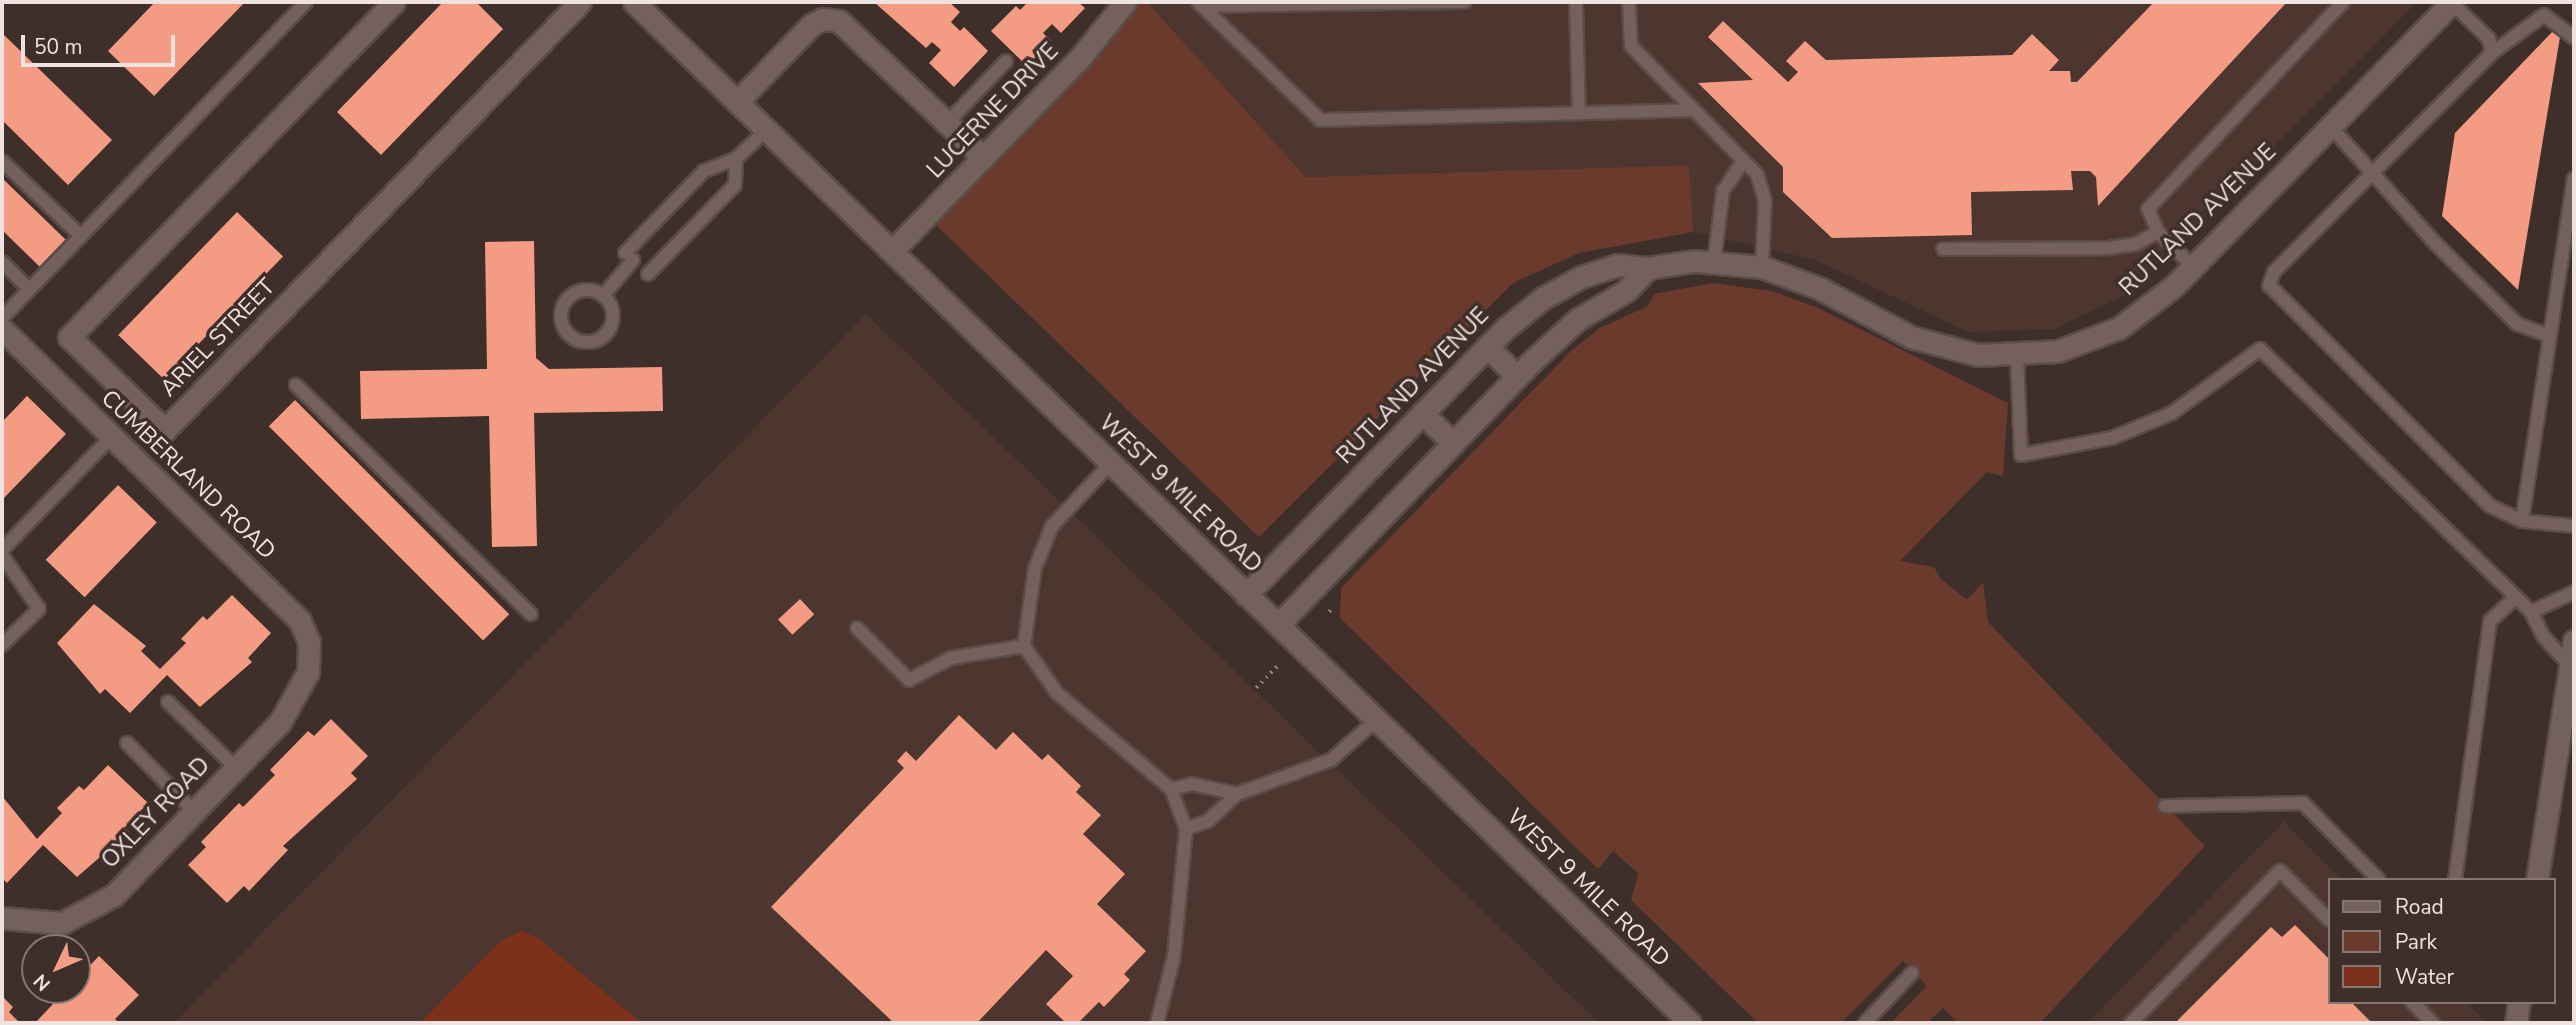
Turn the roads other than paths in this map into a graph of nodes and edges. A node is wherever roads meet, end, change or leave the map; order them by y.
1 (306, 2) edge
2 (394, 2) edge
3 (580, 2) edge
4 (634, 2) edge
5 (1125, 2) edge
6 (1465, 2) edge
7 (1576, 2) edge
8 (1629, 2) edge
9 (2343, 2) edge
10 (2451, 2) edge
11 (1200, 4) edge
12 (2574, 38) edge
13 (2492, 53) junction
14 (1006, 61) dead end
15 (737, 102) junction
16 (1693, 110) junction
17 (1579, 113) junction
18 (948, 122) junction
19 (2331, 127) junction
20 (766, 130) junction
21 (984, 158) junction
22 (736, 159) junction
23 (2, 161) edge
24 (1743, 161) junction
25 (2375, 172) junction
26 (2574, 179) edge
27 (2158, 232) junction
28 (81, 236) junction
29 (1943, 249) dead end
30 (892, 251) junction
31 (2, 262) edge
32 (1714, 262) junction
33 (1762, 267) junction
34 (2193, 267) junction
35 (1648, 268) junction
36 (648, 274) dead end
37 (29, 289) junction
38 (603, 296) junction
39 (2, 318) edge
40 (2, 329) edge
41 (2550, 336) junction
42 (1487, 346) junction
43 (2017, 356) junction
44 (1517, 377) junction
45 (296, 385) dead end
46 (1422, 413) junction
47 (111, 438) junction
48 (1453, 443) junction
49 (1111, 463) junction
50 (2522, 521) junction
51 (2574, 526) edge
52 (2, 552) edge
53 (2574, 592) edge
54 (1246, 595) junction
55 (2514, 599) junction
56 (2530, 612) junction
57 (531, 614) dead end
58 (1278, 625) junction
59 (857, 628) dead end
60 (2574, 641) edge
61 (2, 645) edge
62 (1024, 646) junction
63 (2571, 667) junction
64 (308, 672) joint
65 (168, 702) dead end
66 (1376, 720) junction
67 (127, 743) dead end
68 (235, 767) junction
69 (1171, 789) junction
70 (1237, 794) junction
71 (2165, 806) dead end
72 (193, 810) junction
73 (1186, 829) junction
74 (2377, 878) edge
75 (2455, 878) edge
76 (2537, 878) edge
77 (2, 918) edge
78 (2328, 919) edge
79 (1912, 973) dead end
80 (2414, 1004) edge
81 (2519, 1004) edge
82 (1157, 1023) edge
83 (1690, 1023) edge
84 (1865, 1023) edge
85 (2131, 1023) edge
86 (2433, 1023) edge
87 (2516, 1023) edge

1 - 28 lane
2 - 3 street, ARIEL STREET
4 - 15 street, WEST 9 MILE ROAD
5 - 21 street, LUCERNE DRIVE
6 - 11 lane
7 - 17 lane
8 - 16 lane
9 - 27 lane
10 - 13 lane
10 - 19 street, RUTLAND AVENUE
11 - 17 lane
12 - 13 lane
13 - 25 lane
14 - 18 lane
15 - 18 street
15 - 20 street, WEST 9 MILE ROAD
16 - 17 lane
16 - 24 lane
18 - 21 street
19 - 25 lane
19 - 34 street, RUTLAND AVENUE
20 - 22 lane
20 - 30 street, WEST 9 MILE ROAD
21 - 30 street, LUCERNE DRIVE
22 - 36 lane
22 - 38 lane
23 - 28 lane
24 - 32 lane
24 - 33 lane
25 - 41 lane
25 - 50 lane
26 - 41 lane
27 - 29 lane
27 - 34 lane
28 - 37 lane
30 - 49 street, WEST 9 MILE ROAD
31 - 37 lane
32 - 33 street, RUTLAND AVENUE
32 - 35 street, RUTLAND AVENUE
33 - 43 street, RUTLAND AVENUE
34 - 43 street, RUTLAND AVENUE
35 - 42 street, RUTLAND AVENUE
35 - 44 street
37 - 39 lane
38 - 38 lane
40 - 47 street, CUMBERLAND ROAD
41 - 50 lane
42 - 44 street
42 - 46 street, RUTLAND AVENUE
43 - 55 lane
44 - 48 street
45 - 57 lane
46 - 48 street
46 - 54 street, RUTLAND AVENUE
47 - 52 lane
47 - 64 street, CUMBERLAND ROAD
48 - 58 street
49 - 54 street, WEST 9 MILE ROAD
49 - 62 lane
50 - 51 lane
52 - 61 lane
53 - 56 lane
54 - 58 street, WEST 9 MILE ROAD
55 - 56 lane
55 - 75 lane
56 - 63 lane
58 - 66 street, WEST 9 MILE ROAD
59 - 62 lane
60 - 63 street
62 - 69 lane
63 - 76 street
64 - 68 street, OXLEY ROAD
65 - 68 lane
66 - 70 lane
66 - 83 street, WEST 9 MILE ROAD
67 - 72 lane
68 - 72 street, OXLEY ROAD
69 - 70 lane
69 - 73 lane
70 - 73 lane
71 - 74 lane
72 - 77 street, OXLEY ROAD
73 - 82 lane
78 - 85 lane
79 - 84 lane
80 - 86 lane
81 - 87 street

